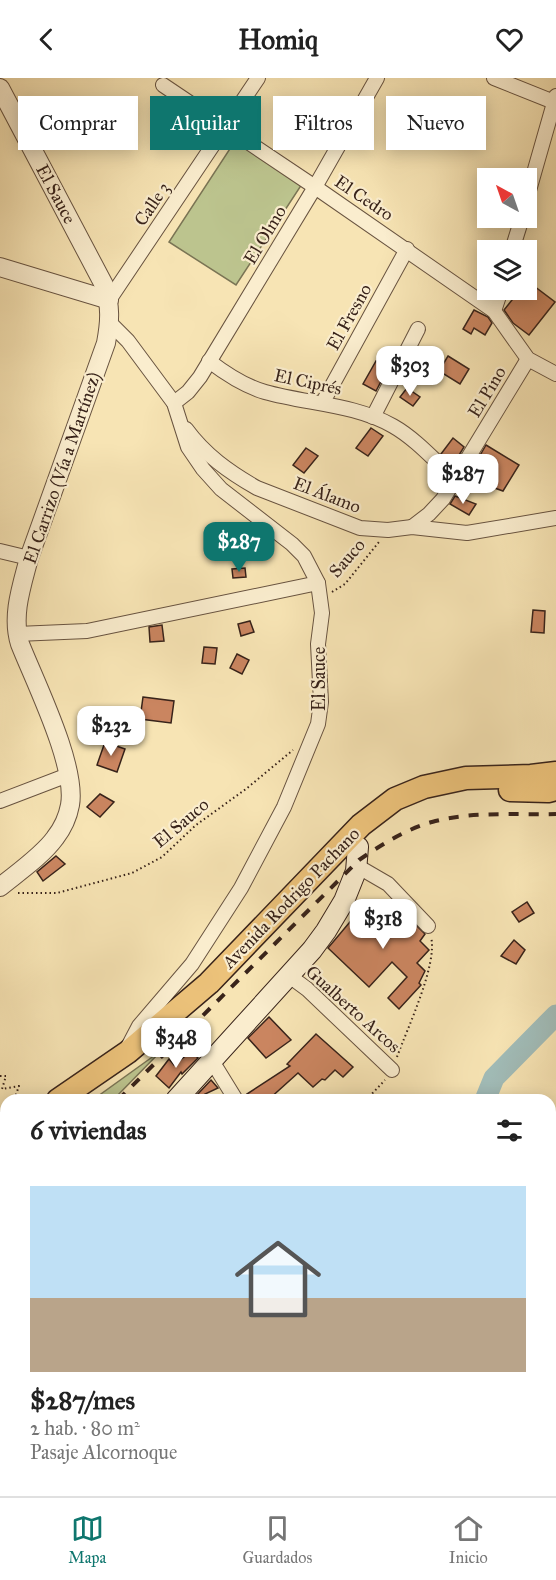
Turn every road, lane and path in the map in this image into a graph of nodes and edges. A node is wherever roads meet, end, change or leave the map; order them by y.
1 (258, 78) edge
2 (377, 78) edge
3 (494, 78) edge
4 (163, 86) dead end
5 (0, 88) edge
6 (178, 96) edge
7 (246, 96) edge
8 (555, 99) edge
9 (543, 142) junction
10 (210, 150) edge
11 (260, 150) edge
12 (556, 151) edge
13 (536, 168) edge
14 (315, 187) junction
15 (407, 249) junction
16 (0, 267) edge
17 (109, 300) junction
18 (498, 300) edge
19 (494, 311) junction
20 (110, 323) junction
21 (418, 329) dead end
22 (528, 359) junction
23 (209, 361) junction
24 (556, 374) edge
25 (323, 402) junction
26 (174, 404) junction
27 (373, 417) junction
28 (182, 422) junction
29 (456, 480) junction
30 (556, 518) edge
31 (412, 527) junction
32 (388, 530) junction
33 (0, 551) edge
34 (29, 558) junction
35 (319, 590) junction
36 (17, 634) junction
37 (293, 750) dead end
38 (556, 773) edge
39 (68, 775) junction
40 (556, 789) edge
41 (0, 801) edge
42 (354, 851) junction
43 (6, 890) edge
44 (428, 926) joint
45 (288, 975) junction
46 (130, 1056) junction
47 (212, 1061) junction
48 (392, 1070) junction
49 (0, 1076) edge
50 (16, 1094) edge
51 (68, 1094) edge
52 (89, 1094) edge
53 (182, 1094) edge
54 (232, 1094) edge
55 (371, 1094) edge

1 - 7 street, Calle 3
2 - 14 street, El Olmo
3 - 8 street
4 - 6 street, El Cedro
5 - 17 street, El Sauce
8 - 9 street
9 - 12 street
9 - 13 street
10 - 17 street, Calle 3
11 - 14 street, El Cedro
14 - 15 street, El Cedro
14 - 23 street, El Olmo
15 - 19 street, El Cedro
15 - 25 street, El Fresno
16 - 17 street
17 - 20 street, El Carrizo (Vía a Martínez)
18 - 19 street
19 - 22 street, El Cedro
20 - 26 street
20 - 34 street, El Carrizo (Vía a Martínez)
21 - 27 street
22 - 24 street
22 - 29 street, El Pino
23 - 25 street, El Ciprés
23 - 26 street, El Olmo
25 - 27 street, El Ciprés
26 - 28 street
27 - 29 street, El Ciprés
28 - 32 street, El Álamo
28 - 35 street
29 - 31 street, El Pino
30 - 31 street, El Álamo
31 - 32 street, El Álamo
32 - 35 path, Sauco
33 - 34 street
34 - 36 street, El Carrizo (Vía a Martínez)
35 - 36 street
35 - 46 street, El Sauce
36 - 39 street, El Carrizo (Vía a Martínez)
37 - 43 path, El Sauco
38 - 42 main road, Avenida Rodrigo Pachano
39 - 41 street
39 - 43 street, El Carrizo (Vía a Martínez)
40 - 42 main road, Avenida Rodrigo Pachano
42 - 44 street
42 - 45 main road
42 - 46 main road, Avenida Rodrigo Pachano
44 - 48 path
45 - 47 main road
45 - 48 street, Gualberto Arcos
46 - 51 main road, Avenida Rodrigo Pachano
46 - 52 main road, Avenida Rodrigo Pachano
47 - 53 main road
47 - 54 street
48 - 55 path
49 - 50 path

